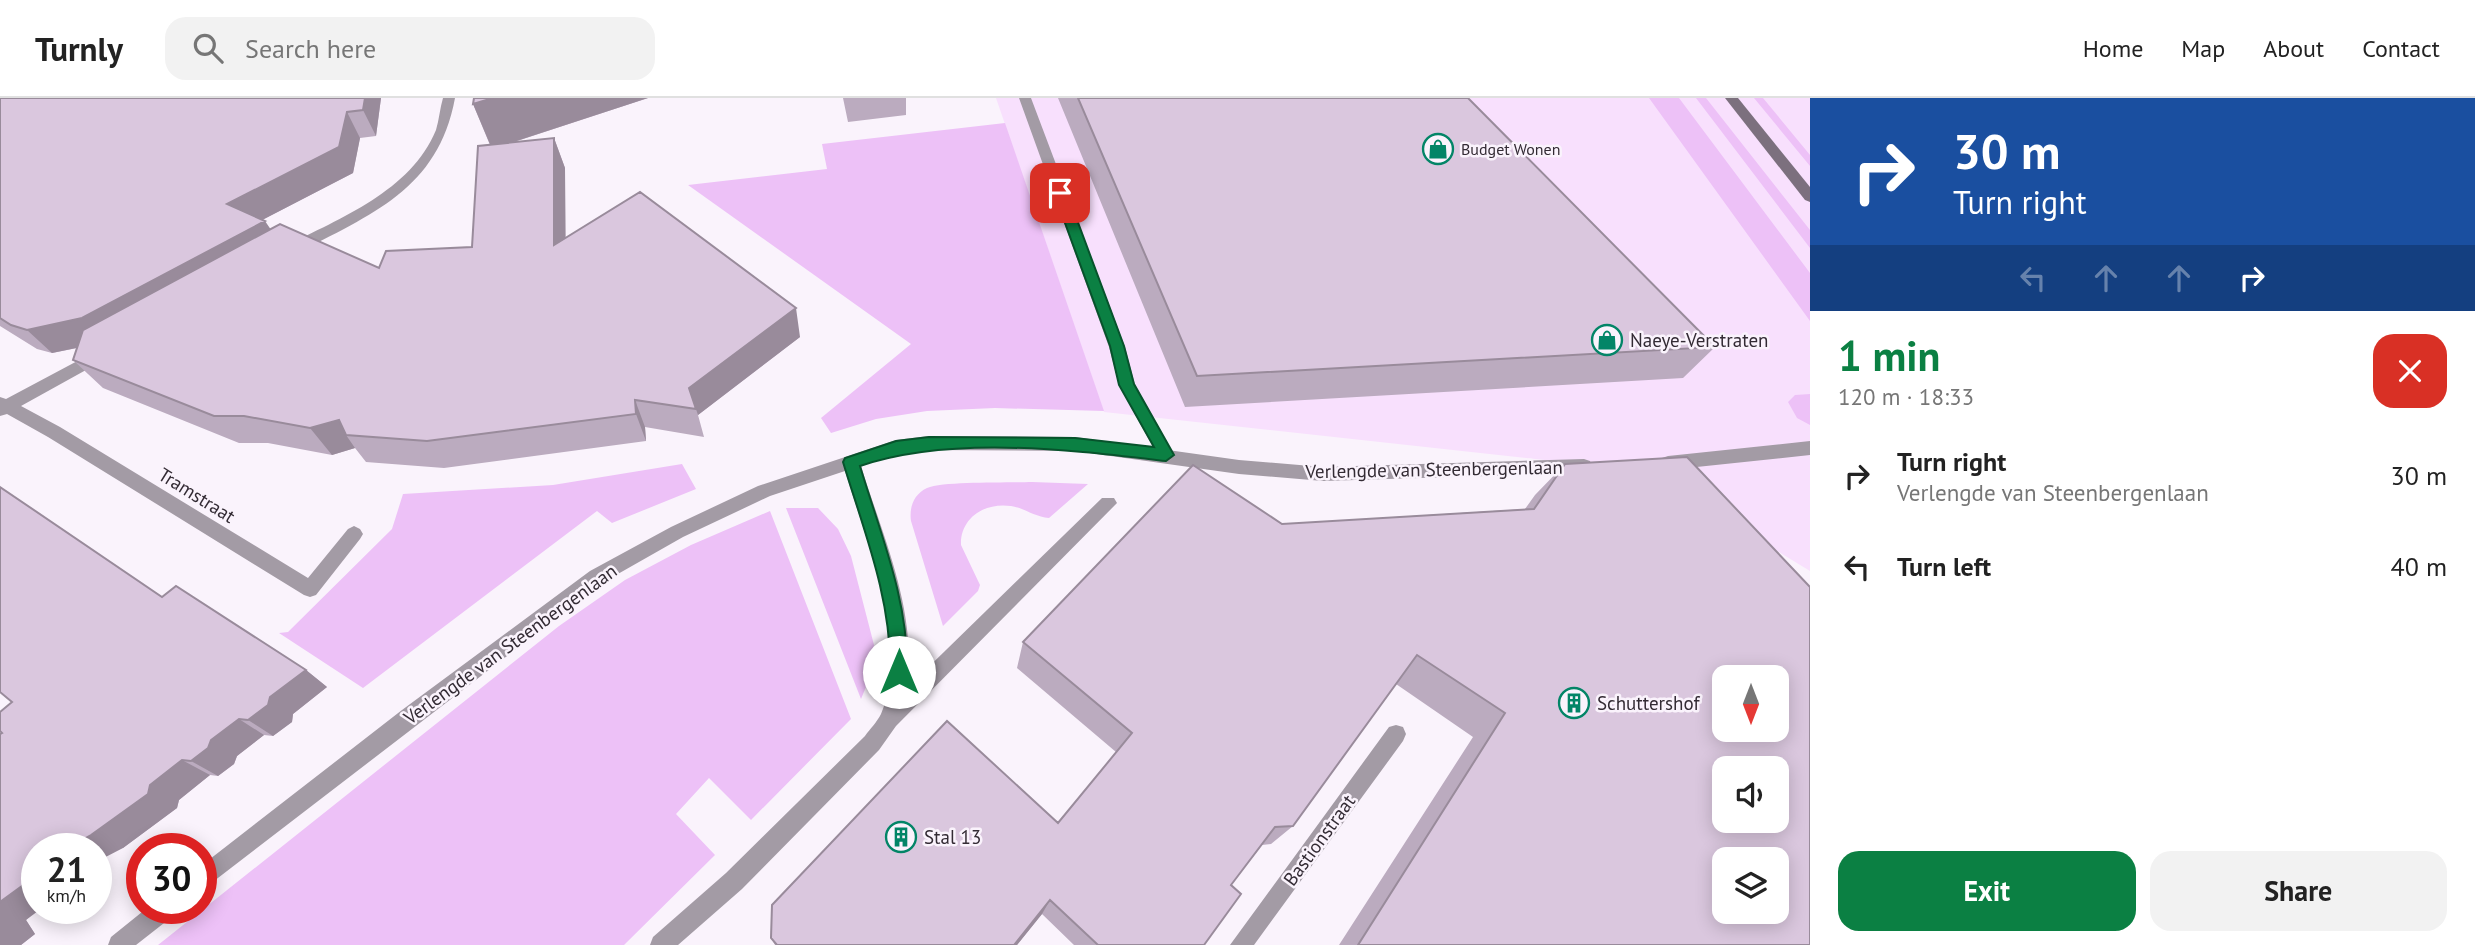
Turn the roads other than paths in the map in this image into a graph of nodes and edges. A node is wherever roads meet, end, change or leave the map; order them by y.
1 (449, 98) edge
2 (1025, 98) edge
3 (1731, 98) edge
4 (1810, 197) edge
5 (274, 259) edge
6 (115, 347) edge
7 (2, 407) edge
8 (1810, 448) edge
9 (1166, 455) junction
10 (851, 462) junction
11 (1655, 464) edge
12 (1600, 466) edge
13 (1108, 503) dead end
14 (354, 534) dead end
15 (889, 719) junction
16 (1396, 734) dead end
17 (217, 867) edge
18 (146, 924) edge
19 (667, 943) edge
20 (119, 945) edge
21 (1241, 945) edge

1 - 5 street
2 - 9 street
3 - 4 main road
6 - 7 street
7 - 14 street, Tramstraat
8 - 11 street
9 - 10 street, Verlengde van Steenbergenlaan
9 - 12 street, Verlengde van Steenbergenlaan
10 - 15 street
10 - 17 street, Verlengde van Steenbergenlaan
13 - 15 street
15 - 19 street
16 - 21 street, Bastionstraat
18 - 20 street

